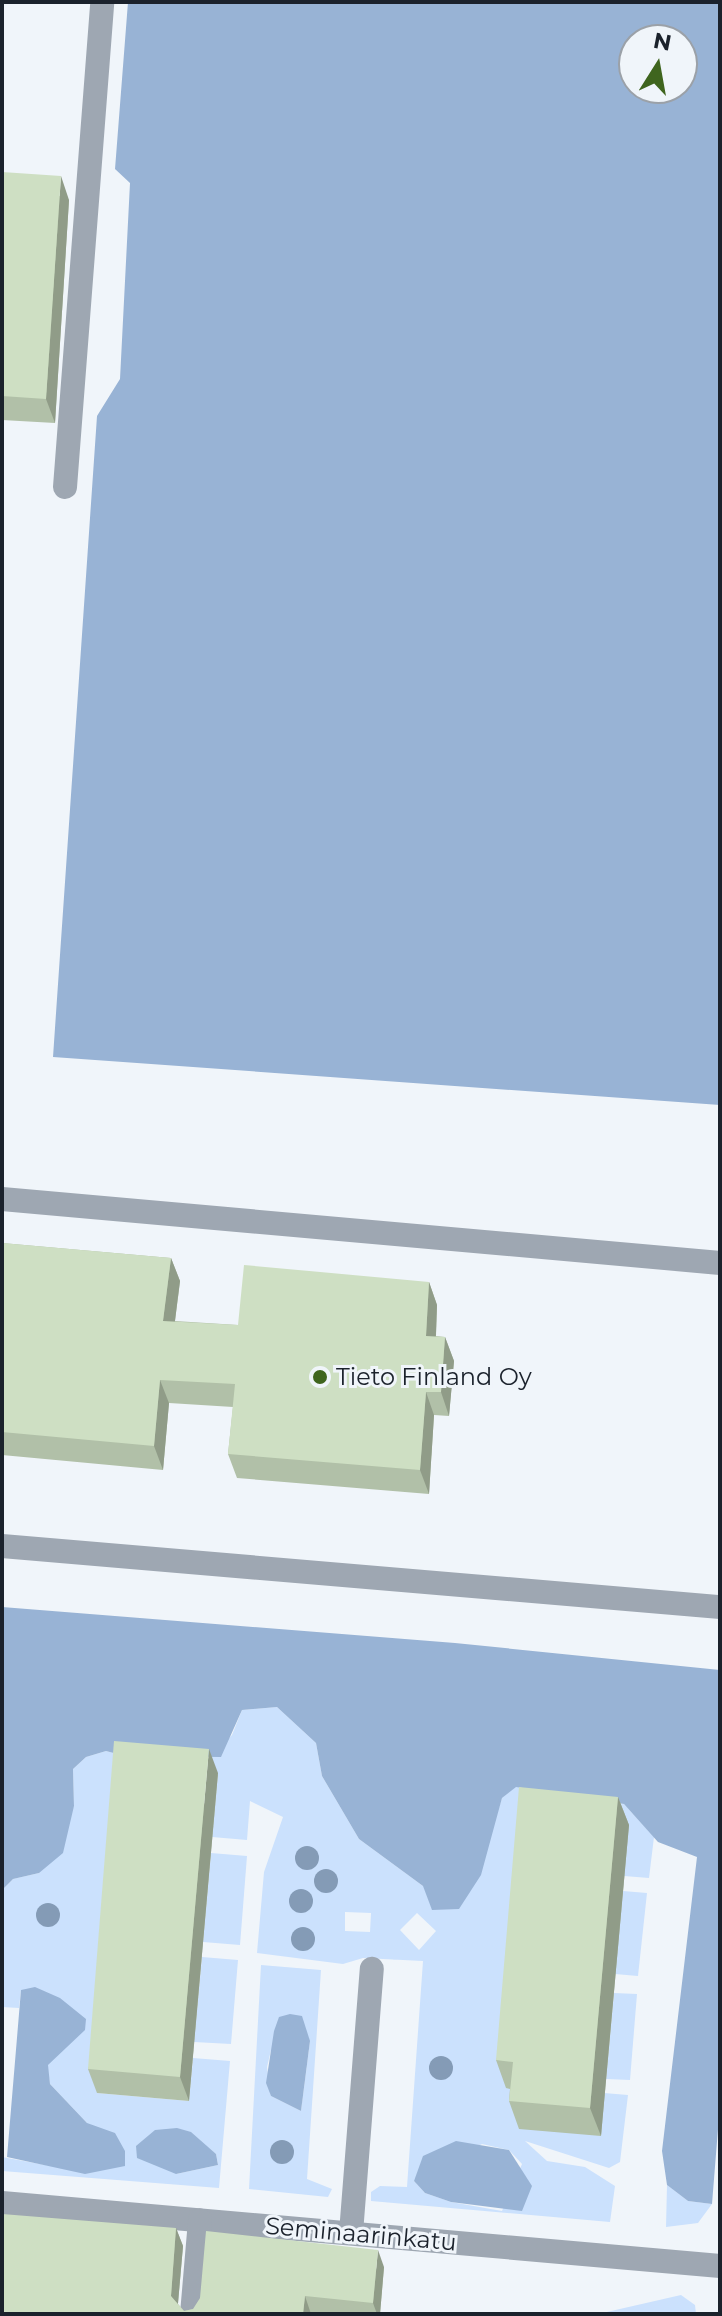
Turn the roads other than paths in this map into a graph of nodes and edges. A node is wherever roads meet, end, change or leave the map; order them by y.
1 (102, 2) edge
2 (65, 487) dead end
3 (2, 1199) edge
4 (720, 1263) edge
5 (2, 1546) edge
6 (720, 1607) edge
7 (372, 1969) dead end
8 (2, 2203) edge
9 (200, 2220) junction
10 (351, 2233) junction
11 (720, 2266) edge
12 (192, 2314) edge

1 - 2 street
3 - 4 street
5 - 6 street
7 - 10 street
8 - 9 street, Seminaarinkatu
9 - 10 street, Seminaarinkatu
9 - 12 street
10 - 11 street, Seminaarinkatu

